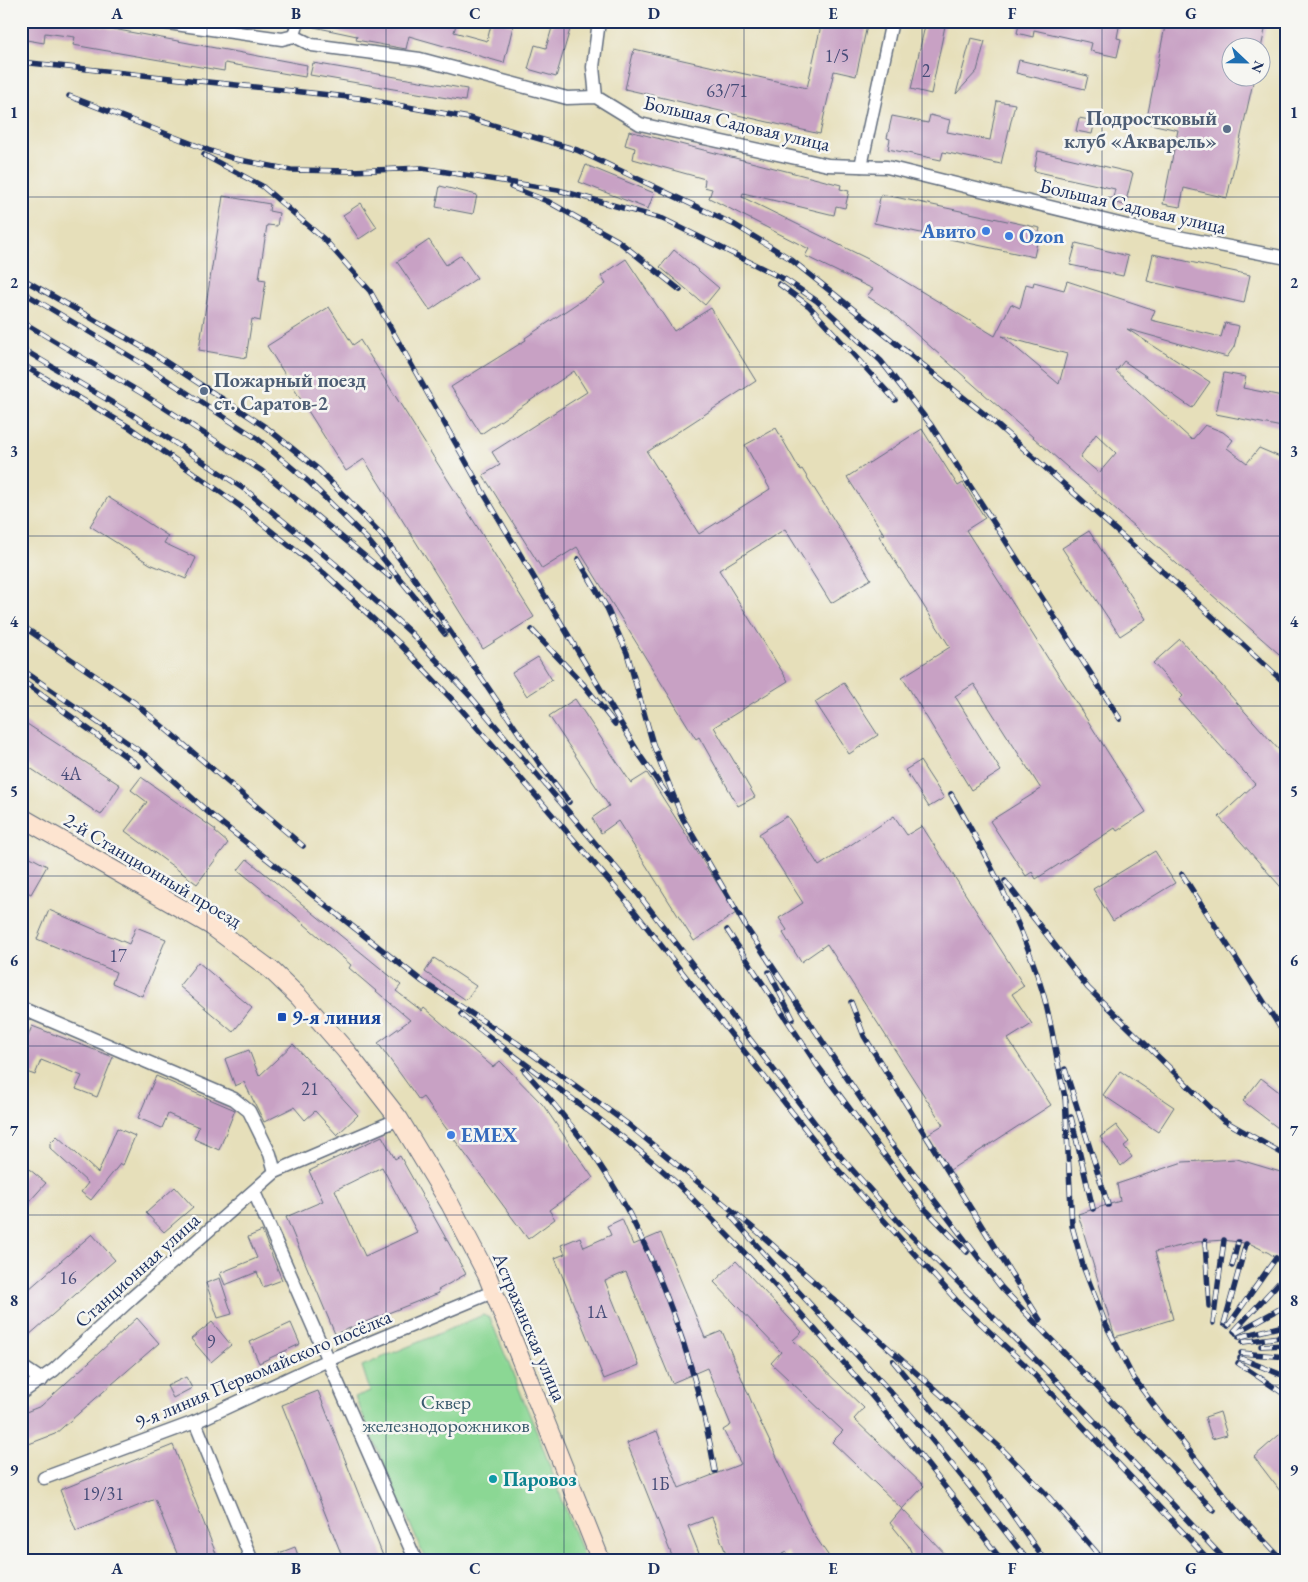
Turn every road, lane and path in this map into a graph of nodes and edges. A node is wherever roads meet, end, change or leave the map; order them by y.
1 (154, 21) edge
2 (298, 21) edge
3 (599, 21) edge
4 (892, 21) edge
5 (294, 36) junction
6 (596, 98) junction
7 (861, 166) junction
8 (1287, 258) edge
9 (21, 816) edge
10 (21, 1008) edge
11 (399, 1119) junction
12 (275, 1172) junction
13 (254, 1192) junction
14 (495, 1292) junction
15 (328, 1360) junction
16 (21, 1366) edge
17 (42, 1380) junction
18 (21, 1393) edge
19 (195, 1422) junction
20 (44, 1478) dead end
21 (252, 1561) edge
22 (416, 1561) edge
23 (601, 1561) edge

1 - 5 street
2 - 5 street
3 - 6 street
4 - 7 street
5 - 6 street
6 - 7 street, Большая Садовая улица
7 - 8 street, Большая Садовая улица
9 - 11 main road, 2-й Станционный проезд
10 - 12 street
11 - 12 street, Станционная улица
11 - 14 main road, Астраханская улица
12 - 13 street, Станционная улица
13 - 15 street
13 - 17 street, Станционная улица
14 - 15 street, 9-я линия Первомайского посёлка
14 - 23 main road, Астраханская улица
15 - 19 street, 9-я линия Первомайского посёлка
15 - 22 street
16 - 17 street
17 - 18 street, Станционная улица
19 - 20 street, 9-я линия Первомайского посёлка
19 - 21 street

